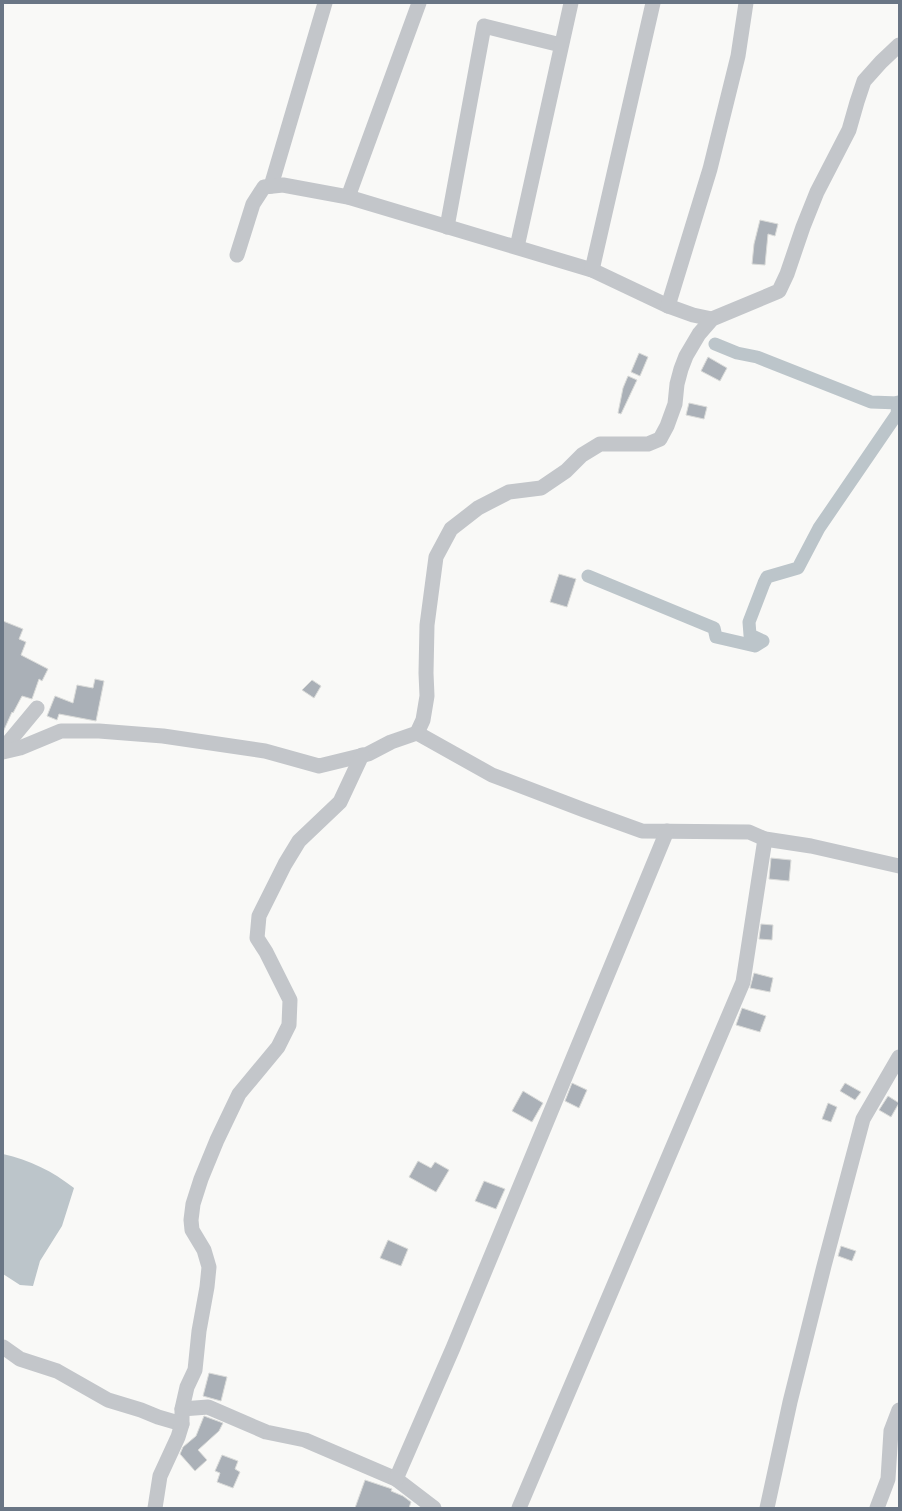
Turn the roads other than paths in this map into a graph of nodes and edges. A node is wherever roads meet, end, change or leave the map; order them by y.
1 (325, 3) edge
2 (419, 3) edge
3 (571, 3) edge
4 (652, 3) edge
5 (746, 3) edge
6 (561, 45) junction
7 (899, 45) edge
8 (271, 186) junction
9 (348, 197) junction
10 (446, 227) junction
11 (517, 247) junction
12 (236, 255) dead end
13 (592, 270) junction
14 (668, 306) junction
15 (712, 319) junction
16 (37, 708) dead end
17 (417, 733) junction
18 (3, 751) edge
19 (362, 755) junction
20 (667, 831) junction
21 (765, 840) junction
22 (899, 866) edge
23 (899, 1057) edge
24 (3, 1347) edge
25 (899, 1410) edge
26 (182, 1416) junction
27 (396, 1479) junction
28 (155, 1508) edge
29 (434, 1508) edge
30 (519, 1508) edge
31 (767, 1508) edge
32 (877, 1508) edge

1 - 8 street
2 - 9 street
3 - 6 street
4 - 13 street
5 - 14 street
6 - 10 street
6 - 11 street
7 - 15 street
8 - 9 street
8 - 12 street
9 - 10 street
10 - 11 street
11 - 13 street
13 - 14 street
14 - 15 street
15 - 17 street
16 - 18 street
17 - 19 street
17 - 20 street
18 - 19 street
19 - 26 street
20 - 21 street
20 - 27 street
21 - 22 street
21 - 30 street
23 - 31 street
24 - 26 street
25 - 32 street
26 - 27 street
26 - 28 street
27 - 29 street

